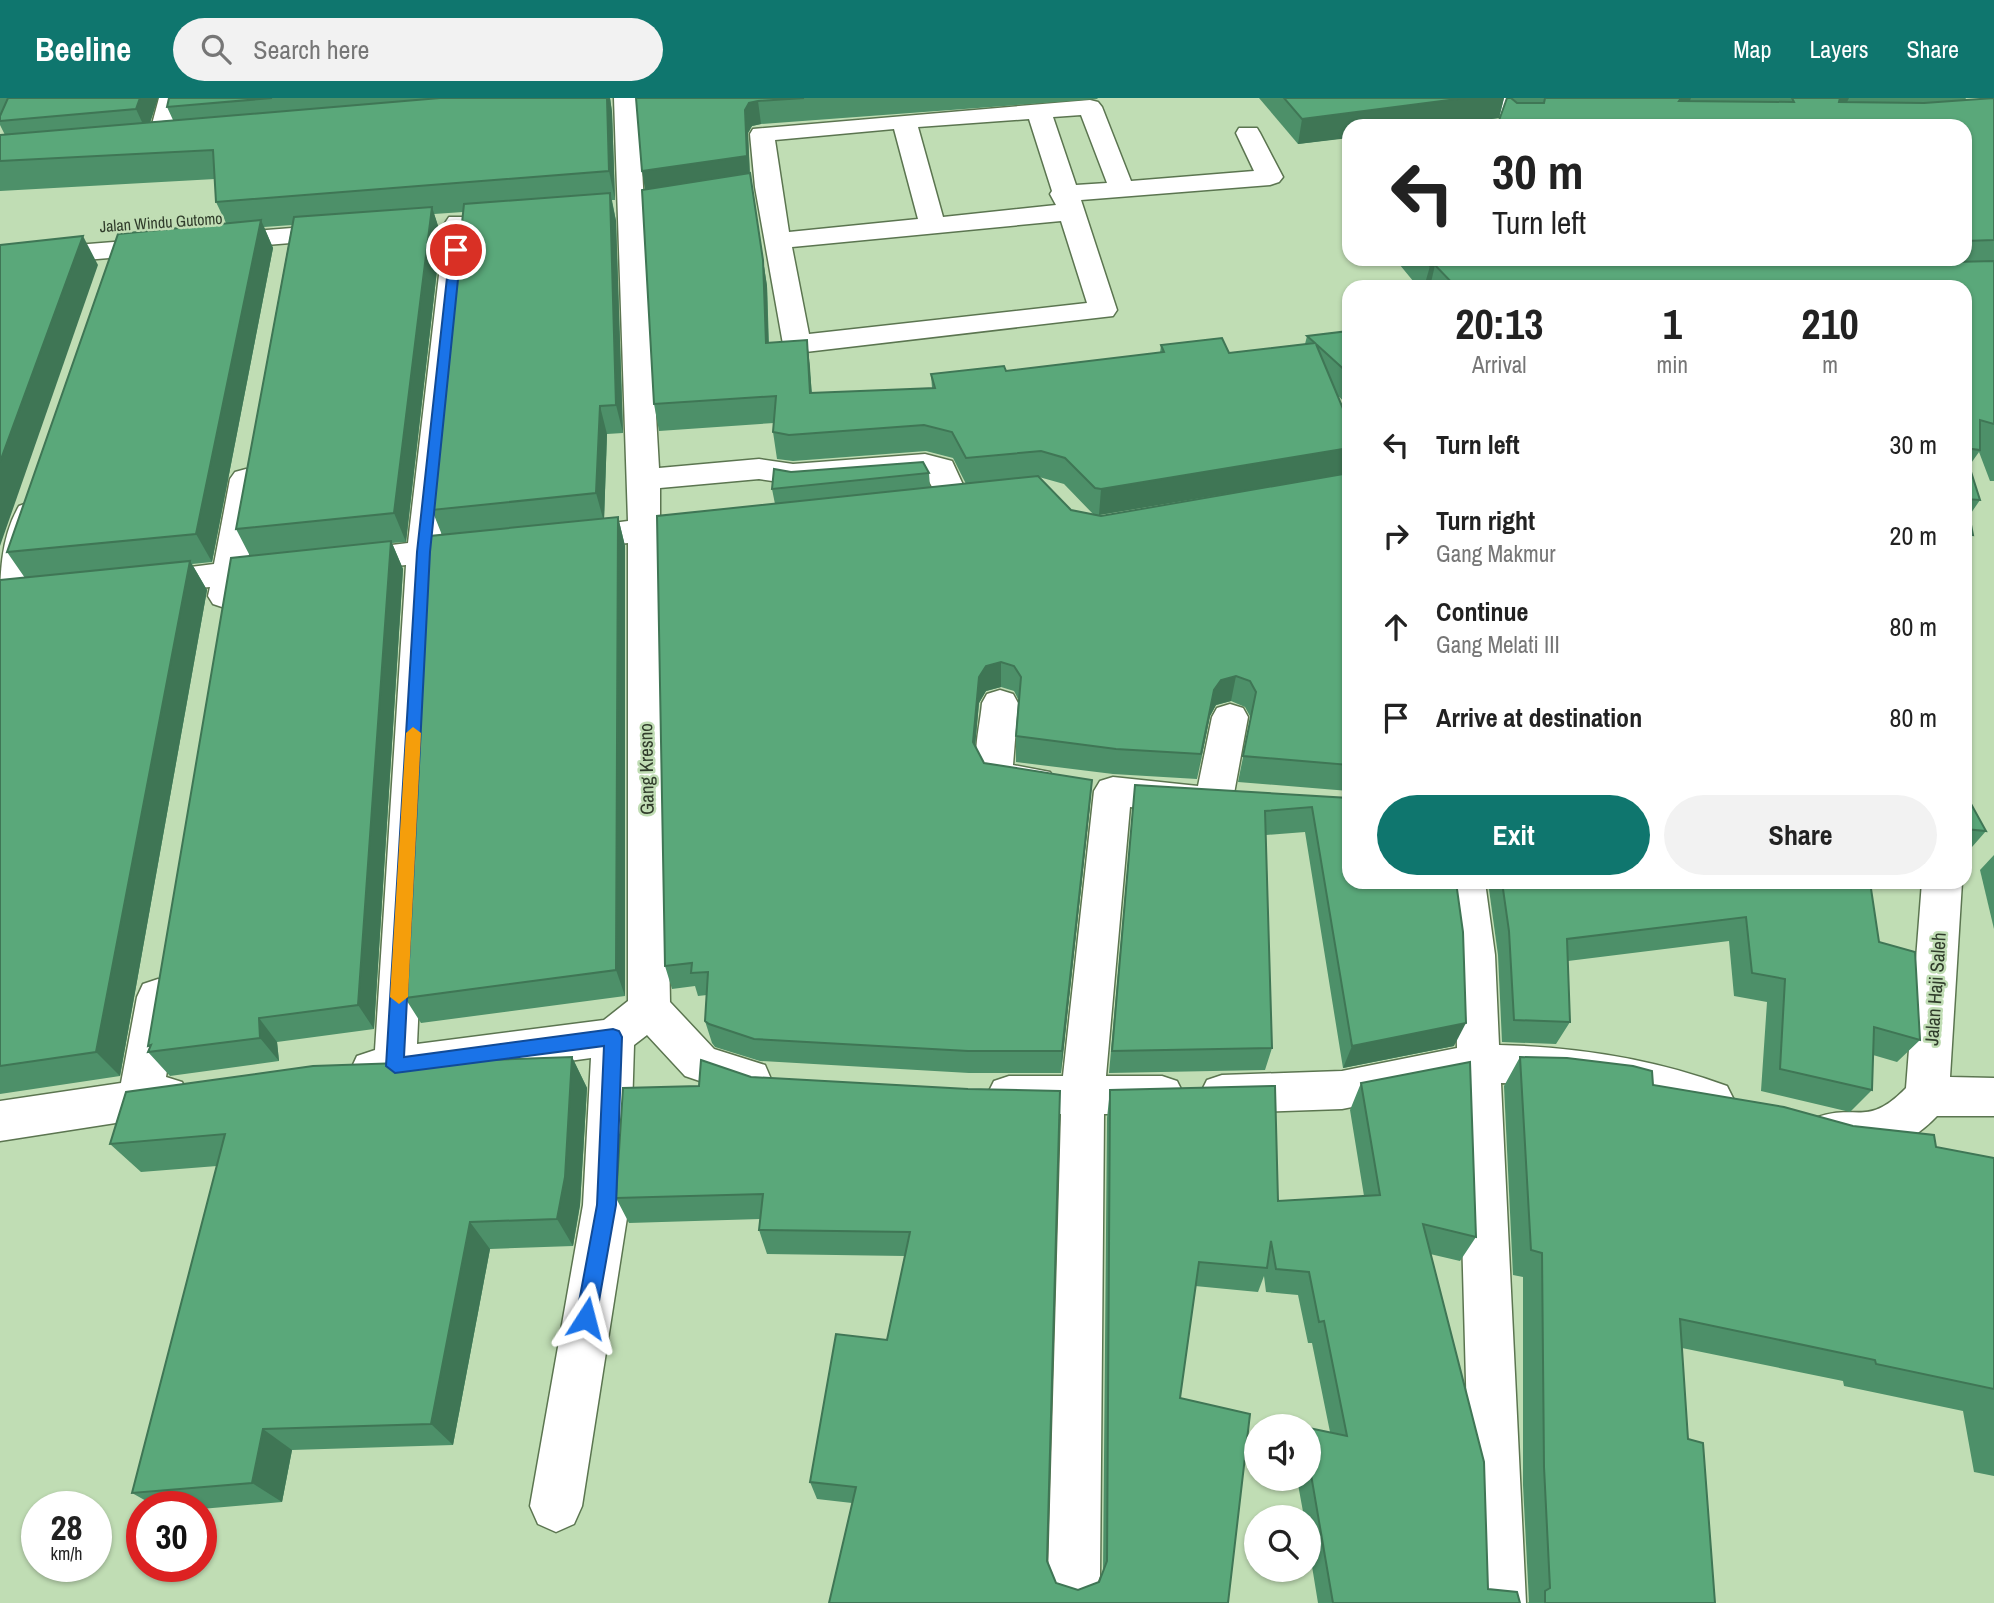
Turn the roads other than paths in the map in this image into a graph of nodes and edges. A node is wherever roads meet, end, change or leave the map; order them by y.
1 (172, 98) edge
2 (1494, 98) edge
3 (617, 101) edge
4 (1039, 111) junction
5 (1516, 119) edge
6 (904, 121) junction
7 (1248, 133) dead end
8 (184, 141) edge
9 (159, 143) junction
10 (132, 145) edge
11 (1122, 189) junction
12 (1066, 203) junction
13 (345, 209) edge
14 (457, 214) dead end
15 (933, 226) junction
16 (375, 229) edge
17 (179, 233) junction
18 (0, 235) edge
19 (778, 241) junction
20 (0, 259) edge
21 (251, 452) edge
22 (644, 479) junction
23 (41, 481) edge
24 (953, 500) edge
25 (738, 521) edge
26 (643, 530) junction
27 (423, 552) junction
28 (229, 573) junction
29 (122, 584) edge
30 (42, 593) edge
31 (0, 599) edge
32 (220, 627) edge
33 (1000, 704) dead end
34 (1230, 717) dead end
35 (1112, 791) junction
36 (1466, 889) edge
37 (1942, 889) edge
38 (163, 965) edge
39 (649, 1009) junction
40 (613, 1037) junction
41 (1479, 1063) junction
42 (395, 1066) junction
43 (328, 1074) edge
44 (785, 1084) edge
45 (207, 1091) edge
46 (969, 1095) edge
47 (1083, 1095) junction
48 (1927, 1096) junction
49 (1994, 1097) edge
50 (140, 1100) junction
51 (1746, 1110) edge
52 (0, 1121) edge
53 (1799, 1124) edge
54 (556, 1506) dead end
55 (1074, 1576) dead end
56 (1499, 1603) edge

1 - 9 street
2 - 5 street
3 - 22 street, Gang Kresno
4 - 6 street
4 - 11 street
4 - 12 street
6 - 15 street
6 - 19 street
7 - 11 street
8 - 9 street
9 - 10 street
11 - 12 street
12 - 15 street
12 - 19 street
13 - 17 street, Jalan Windu Gutomo
14 - 27 street
15 - 19 street
16 - 17 street, Jalan Windu Gutomo
17 - 18 street, Jalan Windu Gutomo
17 - 20 street, Jalan Windu Gutomo
21 - 28 street
22 - 24 street
22 - 26 street, Gang Kresno
23 - 31 street
25 - 26 street
26 - 27 street
26 - 39 street, Gang Kresno
27 - 28 street
27 - 42 street
28 - 29 street
28 - 32 street
30 - 31 street
33 - 35 street
34 - 35 street
35 - 47 street
36 - 41 street
37 - 48 street, Jalan Haji Saleh
38 - 50 street
39 - 40 street
39 - 44 street
40 - 42 street
40 - 54 street
41 - 47 street
41 - 51 street
41 - 56 street
42 - 43 street
45 - 50 street
46 - 47 street
47 - 55 street
48 - 49 street
48 - 53 street
50 - 52 street

